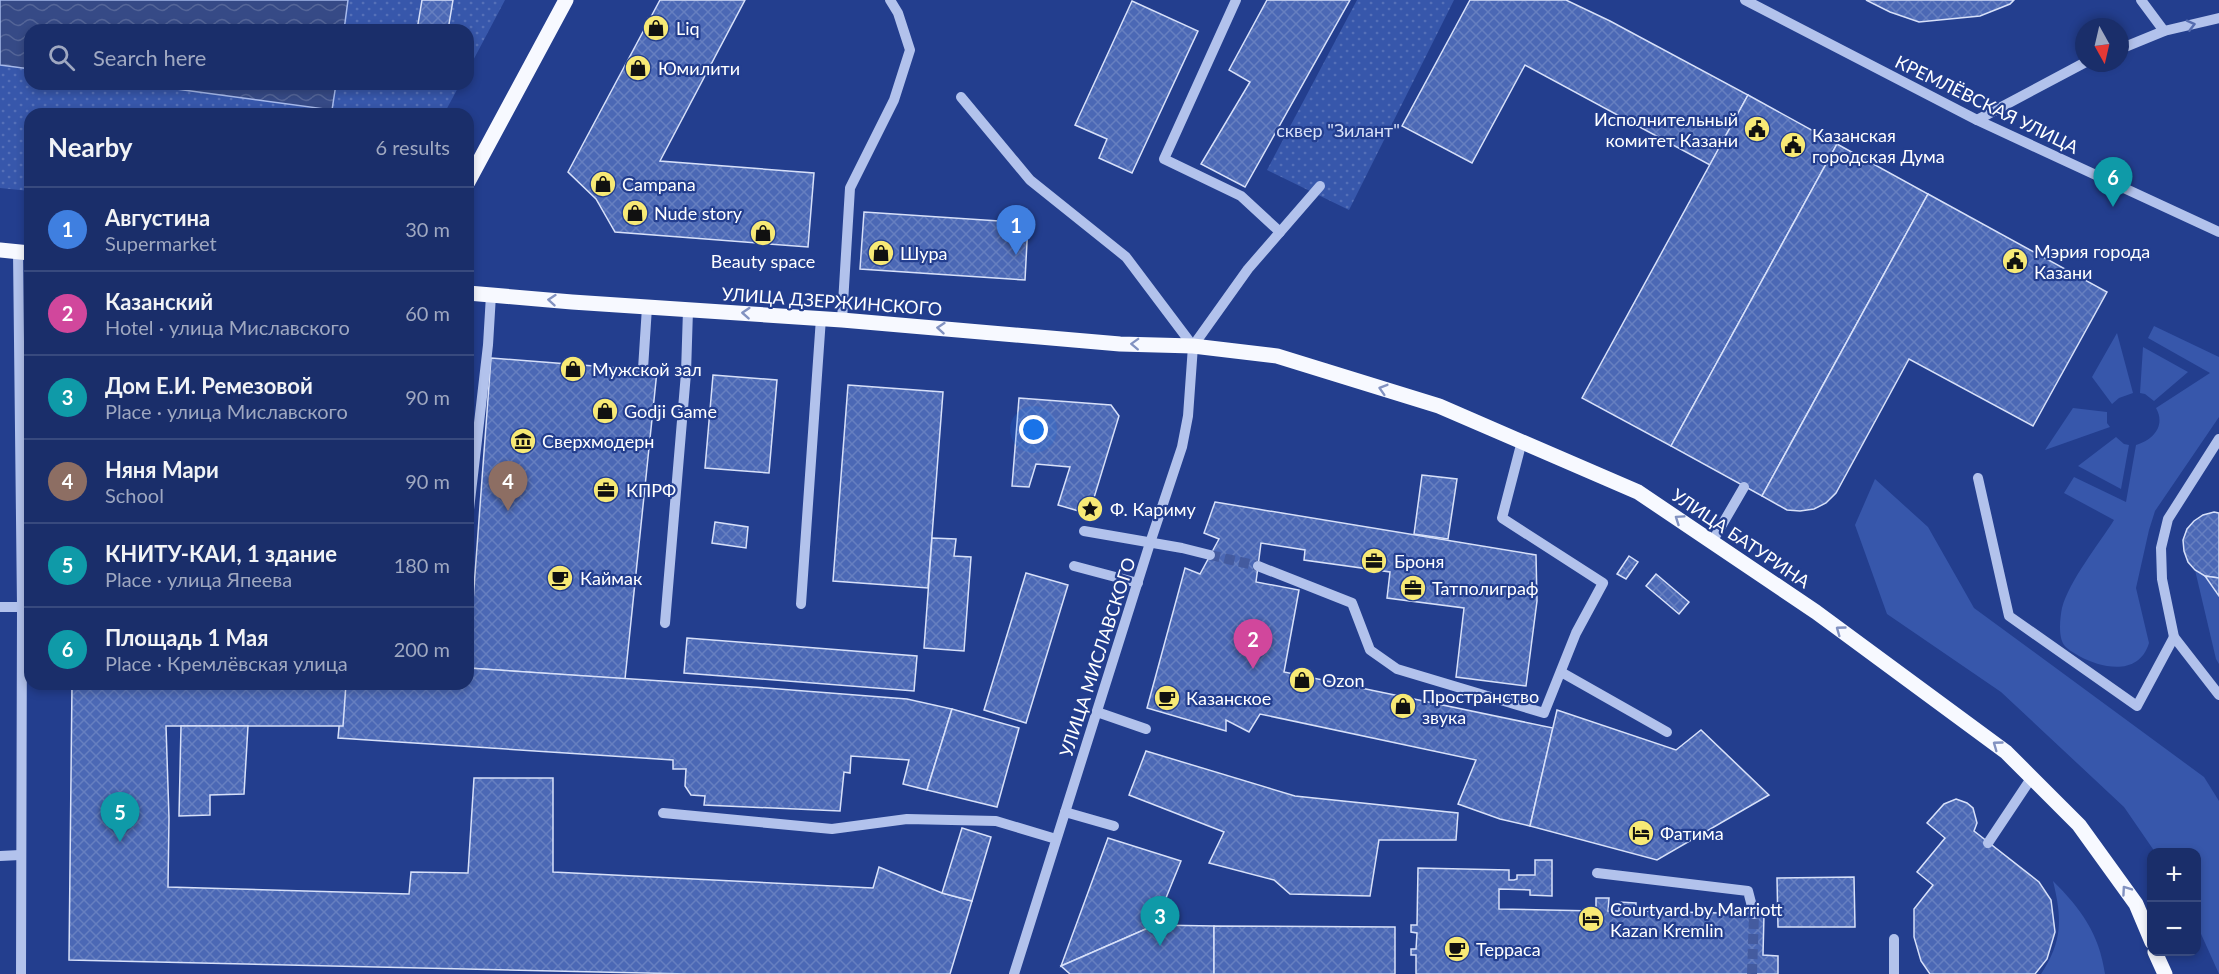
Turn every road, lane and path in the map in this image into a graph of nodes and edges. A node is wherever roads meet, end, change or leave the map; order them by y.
1 (566, 0) edge
2 (890, 0) edge
3 (1236, 0) edge
4 (1744, 0) edge
5 (2141, 0) edge
6 (2219, 18) edge
7 (2164, 31) junction
8 (2129, 45) edge
9 (2075, 68) edge
10 (961, 97) dead end
11 (1977, 120) junction
12 (474, 171) edge
13 (1320, 186) dead end
14 (1280, 231) junction
15 (2219, 232) edge
16 (0, 250) edge
17 (24, 253) edge
18 (474, 294) edge
19 (491, 295) junction
20 (647, 307) junction
21 (688, 310) junction
22 (821, 318) junction
23 (842, 320) junction
24 (1193, 346) junction
25 (643, 369) dead end
26 (2219, 439) edge
27 (1522, 441) junction
28 (474, 466) edge
29 (1978, 478) dead end
30 (1744, 487) dead end
31 (1084, 531) dead end
32 (1712, 542) junction
33 (1150, 543) junction
34 (1210, 555) tunnel mouth
35 (1074, 566) dead end
36 (1258, 566) tunnel mouth
37 (1138, 583) junction
38 (801, 604) dead end
39 (0, 607) edge
40 (22, 607) junction
41 (665, 623) dead end
42 (2174, 637) junction
43 (1561, 672) junction
44 (2219, 695) edge
45 (1097, 712) junction
46 (1146, 729) dead end
47 (1667, 732) dead end
48 (2032, 777) junction
49 (1065, 812) junction
50 (663, 813) dead end
51 (1114, 826) dead end
52 (1056, 839) junction
53 (1988, 843) dead end
54 (20, 855) junction
55 (0, 856) edge
56 (1597, 873) dead end
57 (1754, 914) tunnel mouth
58 (2147, 932) edge
59 (1894, 939) dead end
60 (2157, 956) edge
61 (21, 974) edge
62 (1014, 974) edge
63 (1894, 974) edge
64 (2165, 974) edge

1 - 12 main road
2 - 23 street
3 - 14 street
4 - 11 street, КРЕМЛЁВСКАЯ УЛИЦА
5 - 7 street
7 -> 6 street
7 - 8 street
9 - 11 street
10 - 24 street
11 - 15 street, КРЕМЛЁВСКАЯ УЛИЦА
13 - 14 street
14 - 24 street
16 - 17 main road
17 - 40 street
18 - 19 main road, УЛИЦА ДЗЕРЖИНСКОГО
20 -> 19 main road, УЛИЦА ДЗЕРЖИНСКОГО
19 - 28 street
20 - 21 main road, УЛИЦА ДЗЕРЖИНСКОГО
20 - 25 street
22 -> 21 main road, УЛИЦА ДЗЕРЖИНСКОГО
21 - 41 street
22 - 23 main road, УЛИЦА ДЗЕРЖИНСКОГО
22 - 38 street
24 -> 23 main road, УЛИЦА ДЗЕРЖИНСКОГО
27 -> 24 main road, УЛИЦА БАТУРИНА
24 - 33 street, УЛИЦА МИСЛАВСКОГО
26 - 42 street
32 -> 27 main road, УЛИЦА БАТУРИНА
27 - 43 street
29 - 42 street
30 - 32 street
31 - 33 street
48 -> 32 main road, УЛИЦА БАТУРИНА
33 - 34 street
33 - 37 street, УЛИЦА МИСЛАВСКОГО
35 - 37 street
36 - 43 street
37 - 45 street, УЛИЦА МИСЛАВСКОГО
39 - 40 street
40 - 54 street
42 - 44 street
43 - 47 street
45 - 46 street
45 - 49 street, УЛИЦА МИСЛАВСКОГО
48 - 53 street
58 -> 48 main road, УЛИЦА БАТУРИНА
49 - 51 street
49 - 52 street, УЛИЦА МИСЛАВСКОГО
50 - 52 street
52 - 62 street, УЛИЦА МИСЛАВСКОГО
54 - 55 street
54 - 61 street
56 - 57 street
59 - 63 street
60 - 64 main road

